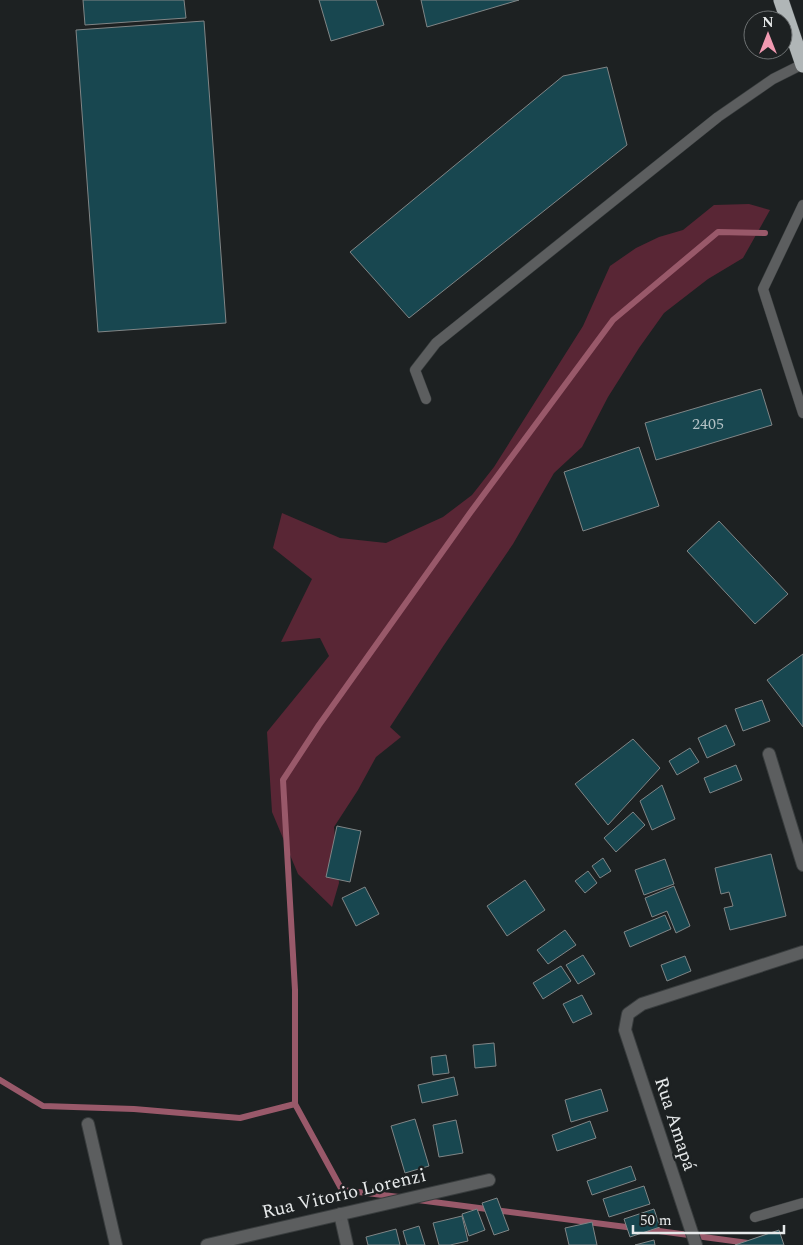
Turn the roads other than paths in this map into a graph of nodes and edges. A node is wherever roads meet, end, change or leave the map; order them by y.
1 (781, 0) edge
2 (803, 65) edge
3 (803, 205) edge
4 (426, 399) dead end
5 (803, 413) edge
6 (769, 754) dead end
7 (803, 864) edge
8 (803, 952) edge
9 (88, 1124) dead end
10 (489, 1180) dead end
11 (803, 1203) edge
12 (340, 1214) junction
13 (755, 1217) dead end
14 (116, 1245) edge
15 (207, 1245) edge
16 (347, 1245) edge
17 (696, 1245) edge

1 - 2 highway
2 - 4 lane
3 - 5 lane
6 - 7 street
8 - 17 street, Rua Amapá
9 - 14 street
10 - 12 street, Rua Vitorio Lorenzi
11 - 13 lane
12 - 15 street, Rua Vitorio Lorenzi
12 - 16 street

